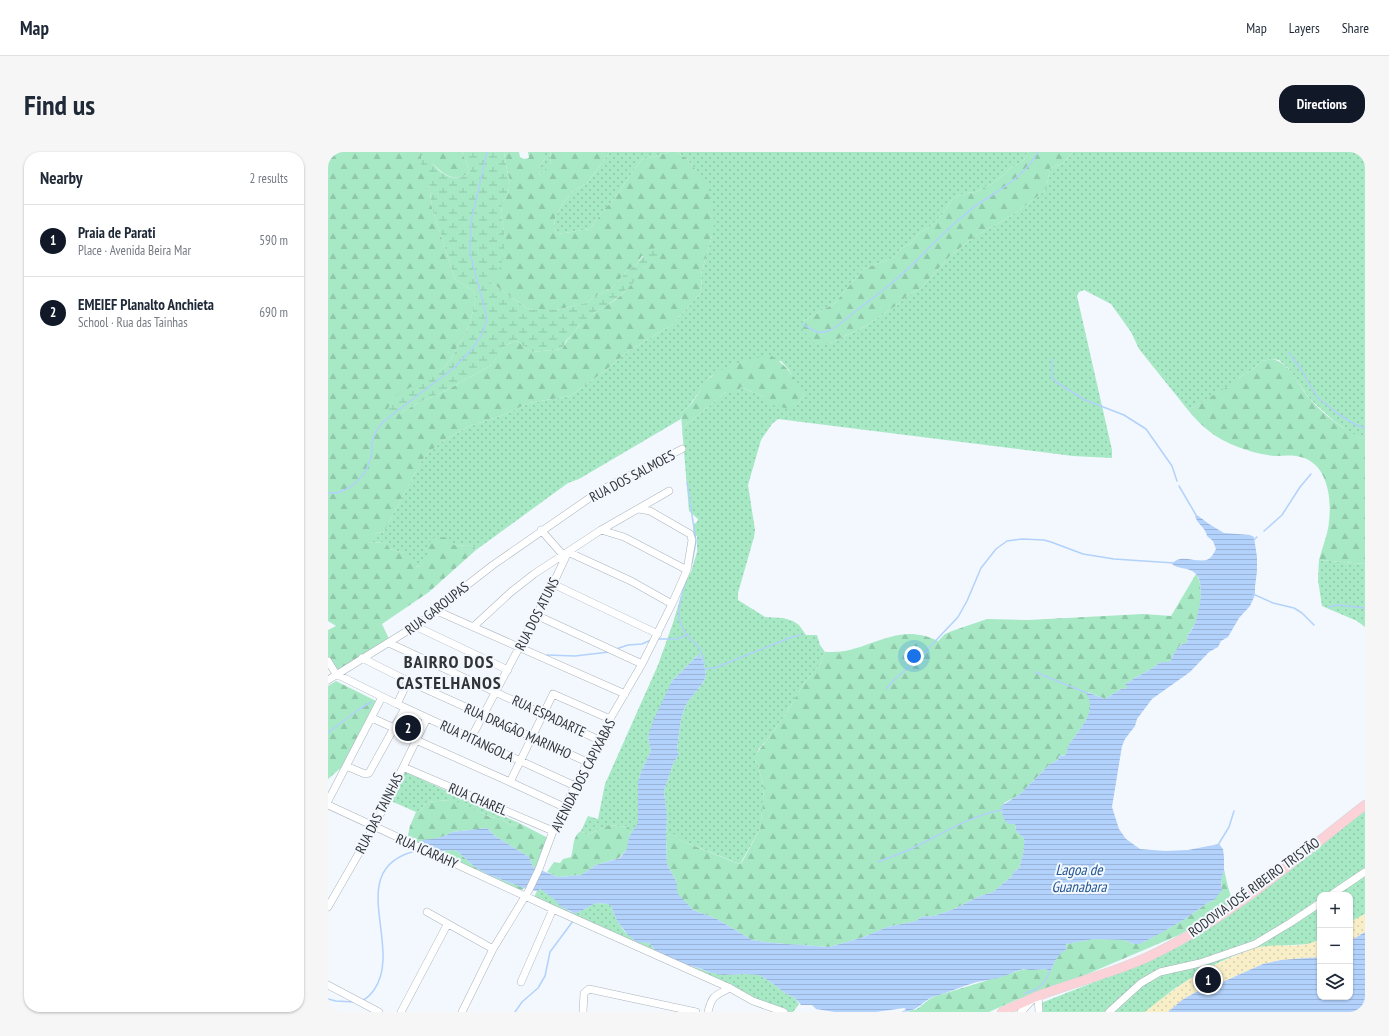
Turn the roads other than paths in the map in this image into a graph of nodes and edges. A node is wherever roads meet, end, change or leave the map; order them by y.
1 (682, 449) dead end
2 (668, 491) dead end
3 (639, 509) junction
4 (541, 530) junction
5 (600, 530) junction
6 (565, 553) junction
7 (687, 570) junction
8 (553, 584) junction
9 (672, 604) junction
10 (437, 611) junction
11 (536, 615) junction
12 (416, 626) junction
13 (473, 626) junction
14 (658, 634) junction
15 (389, 643) junction
16 (520, 647) junction
17 (362, 658) junction
18 (328, 661) edge
19 (642, 664) junction
20 (508, 670) junction
21 (336, 674) junction
22 (328, 680) edge
23 (408, 681) junction
24 (496, 692) junction
25 (625, 694) junction
26 (382, 697) junction
27 (397, 704) junction
28 (405, 708) junction
29 (543, 713) junction
30 (483, 715) junction
31 (372, 718) junction
32 (427, 718) junction
33 (610, 719) junction
34 (394, 728) junction
35 (532, 737) junction
36 (471, 738) junction
37 (416, 740) junction
38 (599, 740) junction
39 (520, 760) junction
40 (587, 762) junction
41 (346, 766) junction
42 (403, 767) junction
43 (510, 782) junction
44 (575, 786) junction
45 (328, 801) edge
46 (1365, 804) edge
47 (328, 805) edge
48 (564, 807) junction
49 (374, 827) junction
50 (553, 831) junction
51 (1365, 872) edge
52 (1336, 892) edge
53 (526, 896) junction
54 (1317, 905) edge
55 (328, 907) edge
56 (553, 909) junction
57 (427, 912) dead end
58 (447, 925) junction
59 (493, 949) junction
60 (521, 982) dead end
61 (328, 985) edge
62 (730, 988) junction
63 (1037, 997) junction
64 (379, 1012) edge
65 (401, 1012) edge
66 (462, 1012) edge
67 (583, 1012) edge
68 (696, 1012) edge
69 (708, 1012) edge
70 (784, 1012) edge
71 (1002, 1012) edge
72 (1021, 1012) edge
73 (1038, 1012) edge
74 (1109, 1012) edge

1 - 4 street, RUA DOS SALMOES
2 - 3 street
3 - 5 street
3 - 7 street, AVENIDA DOS CAPIXABAS
4 - 6 street
4 - 10 street, RUA GAROUPAS
5 - 6 street
5 - 7 street
6 - 8 street, RUA DOS ATUNS
6 - 9 street
6 - 13 street
7 - 9 street, AVENIDA DOS CAPIXABAS
8 - 11 street, RUA DOS ATUNS
8 - 14 street
9 - 14 street, AVENIDA DOS CAPIXABAS
10 - 12 street, RUA GAROUPAS
10 - 13 street
11 - 16 street, RUA DOS ATUNS
11 - 19 street
12 - 15 street, RUA GAROUPAS
12 - 20 street
13 - 16 street
14 - 19 street, AVENIDA DOS CAPIXABAS
15 - 17 street, RUA GAROUPAS
15 - 24 street, RUA ESPADARTE
16 - 20 street, RUA DOS ATUNS
16 - 25 street
17 - 21 street, RUA GAROUPAS
17 - 23 street, RUA DRAGÃO MARINHO
18 - 21 street
19 - 25 street, AVENIDA DOS CAPIXABAS
20 - 24 street, RUA DOS ATUNS
21 - 22 street, RUA GAROUPAS
21 - 26 street, RUA PITANGOLA
23 - 27 street
23 - 30 street, RUA DRAGÃO MARINHO
24 - 29 street, RUA ESPADARTE
24 - 30 street, RUA DOS ATUNS
25 - 33 street, AVENIDA DOS CAPIXABAS
26 - 27 street, RUA PITANGOLA
26 - 31 street
27 - 28 street, RUA PITANGOLA
28 - 32 street, RUA PITANGOLA
28 - 34 street
29 - 33 street
29 - 35 street
29 - 38 street, RUA ESPADARTE
30 - 35 street, RUA DRAGÃO MARINHO
30 - 36 street, RUA DOS ATUNS
31 - 34 street
31 - 41 street
32 - 36 street, RUA PITANGOLA
32 - 37 street, RUA DAS TAINHAS
33 - 38 street, AVENIDA DOS CAPIXABAS
34 - 41 street
35 - 39 street
35 - 40 street, RUA DRAGÃO MARINHO
36 - 39 street, RUA PITANGOLA
37 - 42 street, RUA DAS TAINHAS
37 - 43 street, RUA CHAREL
38 - 40 street, AVENIDA DOS CAPIXABAS
39 - 43 street
39 - 44 street, RUA PITANGOLA
40 - 44 street, AVENIDA DOS CAPIXABAS
41 - 45 street
42 - 49 street, RUA DAS TAINHAS
42 - 50 street, RUA CHAREL
43 - 48 street, RUA CHAREL
44 - 48 street, AVENIDA DOS CAPIXABAS
46 - 63 main road, RODOVIA JOSÉ RIBEIRO TRISTÃO
47 - 49 street, RUA ICARAHY
48 - 50 street, AVENIDA DOS CAPIXABAS
49 - 53 street, RUA ICARAHY
49 - 55 street, RUA DAS TAINHAS
50 - 53 street, AVENIDA DOS CAPIXABAS
51 - 52 street
53 - 56 street, RUA ICARAHY
53 - 59 street, AVENIDA DOS CAPIXABAS
54 - 74 street
56 - 60 street
56 - 62 street, RUA ICARAHY
57 - 58 street
58 - 59 street
58 - 65 street
59 - 66 street, AVENIDA DOS CAPIXABAS
61 - 64 street
62 - 69 street
62 - 70 street, RUA ICARAHY
63 - 71 main road, RODOVIA JOSÉ RIBEIRO TRISTÃO
63 - 72 street
63 - 73 street
67 - 68 street

